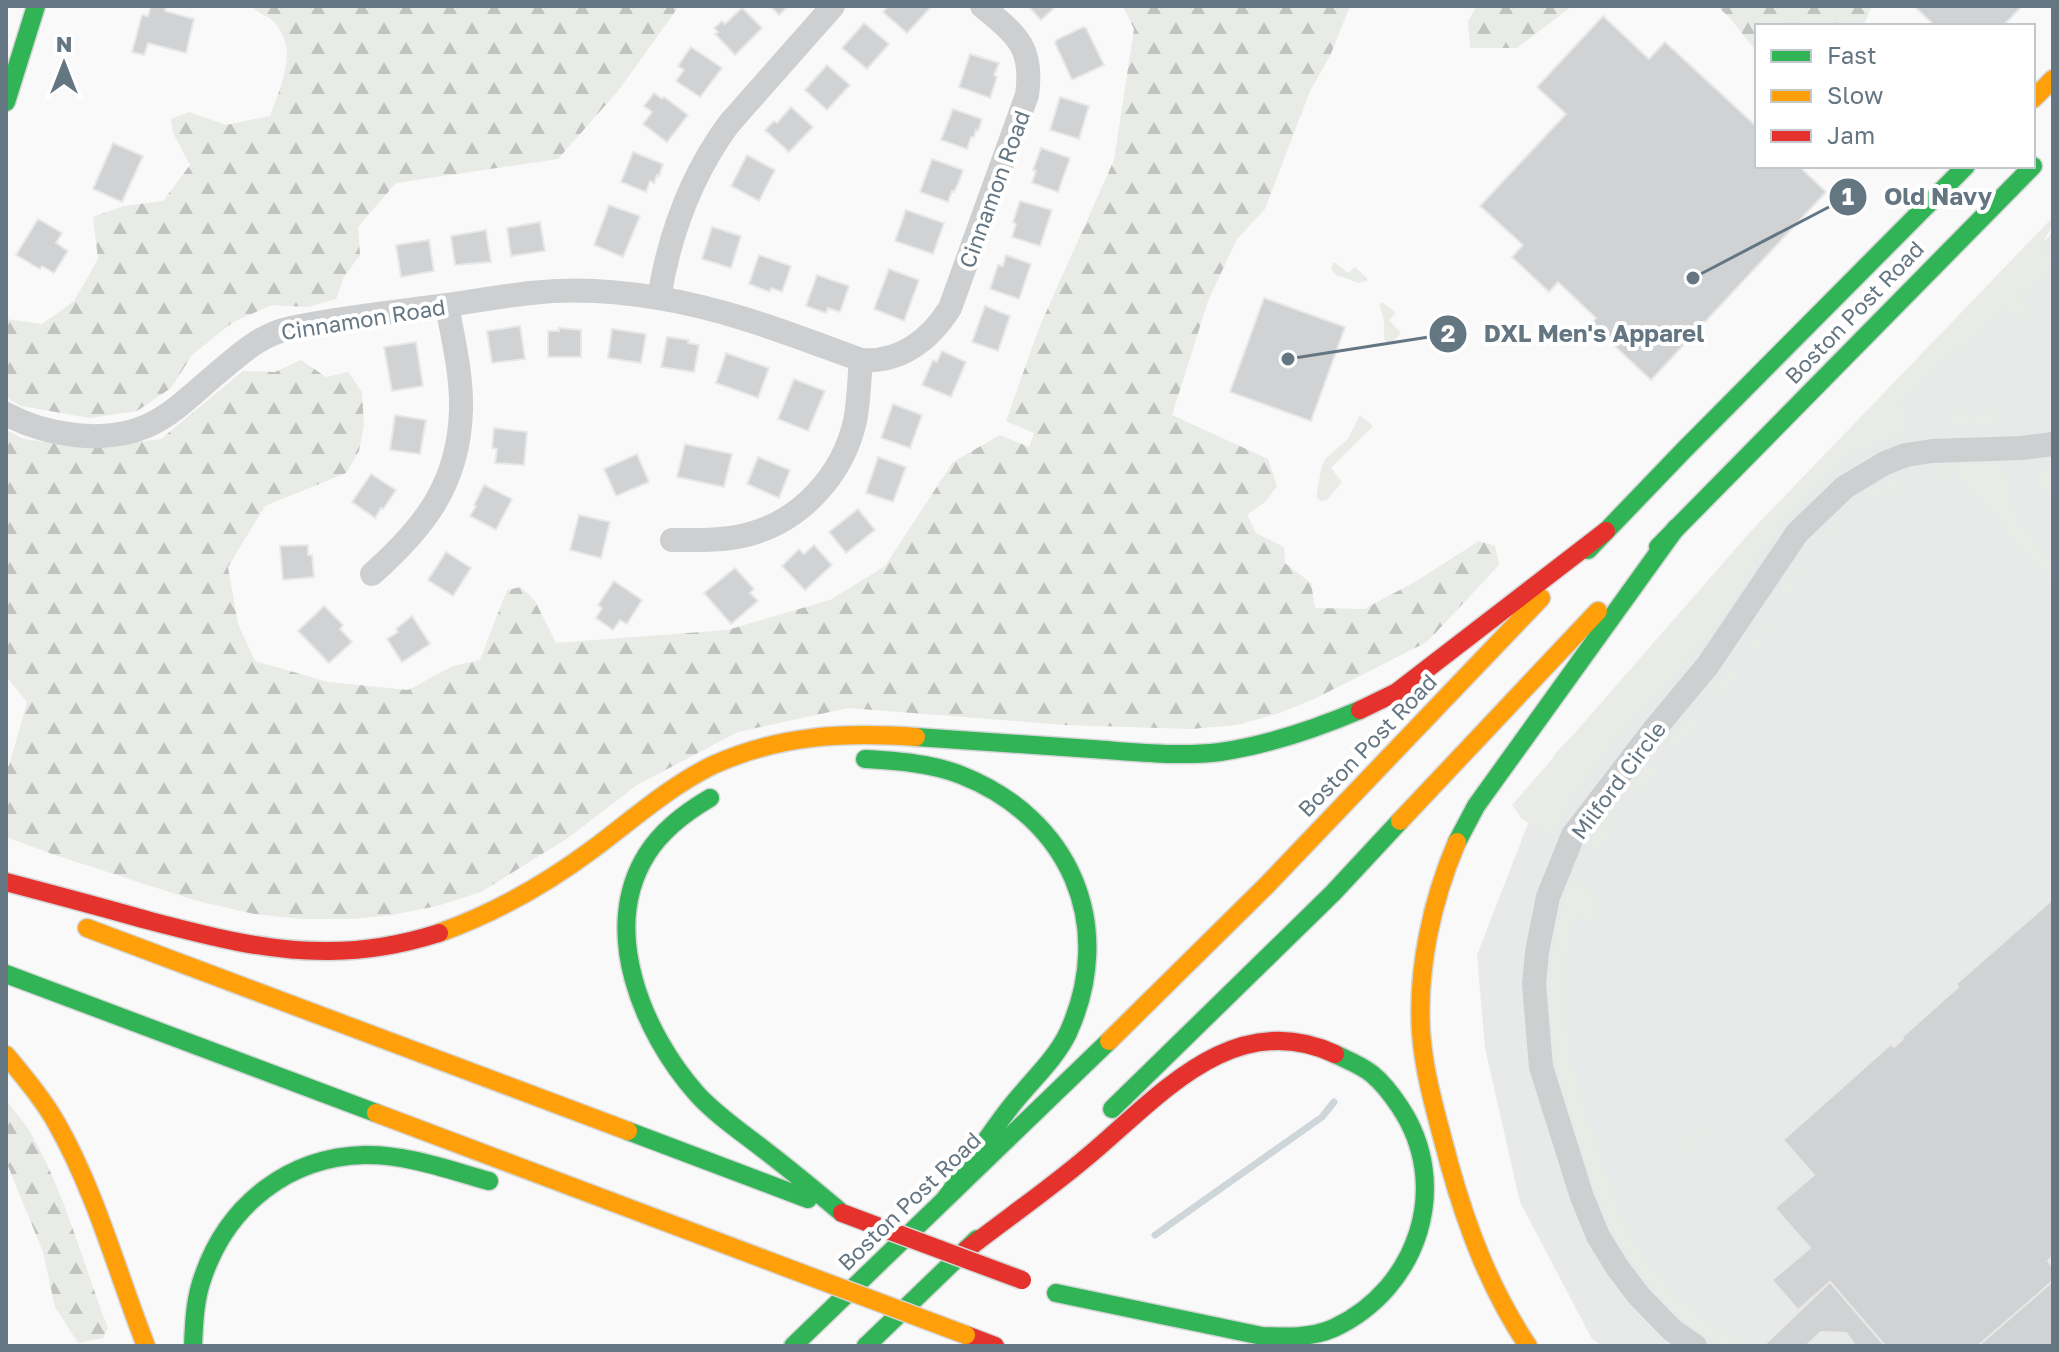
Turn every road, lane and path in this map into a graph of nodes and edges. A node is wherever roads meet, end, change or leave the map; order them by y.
1 (36, 6) edge
2 (833, 6) edge
3 (982, 6) edge
4 (2053, 79) edge
5 (2035, 97) edge
6 (6, 102) edge
7 (1964, 168) edge
8 (2031, 168) edge
9 (659, 298) junction
10 (447, 305) junction
11 (861, 360) junction
12 (6, 414) edge
13 (2053, 444) edge
14 (1676, 528) junction
15 (1606, 531) junction
16 (672, 540) dead end
17 (372, 574) dead end
18 (853, 759) dead end
19 (729, 788) dead end
20 (6, 882) edge
21 (6, 898) edge
22 (36, 909) dead end
23 (65, 920) dead end
24 (6, 974) edge
25 (6, 1055) edge
26 (501, 1184) dead end
27 (546, 1196) dead end
28 (945, 1199) junction
29 (842, 1213) junction
30 (725, 1245) junction
31 (966, 1250) junction
32 (1039, 1287) junction
33 (966, 1335) junction
34 (1169, 1335) dead end
35 (146, 1346) edge
36 (193, 1346) edge
37 (793, 1346) edge
38 (866, 1346) edge
39 (983, 1346) edge
40 (995, 1346) edge
41 (1528, 1346) edge
42 (1695, 1346) edge

1 - 6 main road
2 - 9 street
3 - 11 street, Cinnamon Road
4 - 5 main road
7 - 15 main road, Boston Post Road
8 - 14 main road, Boston Post Road
9 - 10 street, Cinnamon Road
9 - 11 street, Cinnamon Road
10 - 12 street, Cinnamon Road
10 - 17 street
11 - 16 street
13 - 42 street, Milford Circle
14 - 31 main road, Boston Post Road
14 - 41 main road
15 - 20 main road
15 - 28 main road, Boston Post Road
18 - 28 main road
19 - 29 main road
21 - 22 main road
23 - 29 main road
24 - 30 main road
25 - 35 main road
26 - 36 main road
27 - 30 main road
28 - 37 main road, Boston Post Road
29 - 32 main road, bridge
30 - 33 main road, bridge
31 - 32 main road
31 - 38 main road, Boston Post Road
32 - 34 main road
33 - 39 main road
33 - 40 main road

